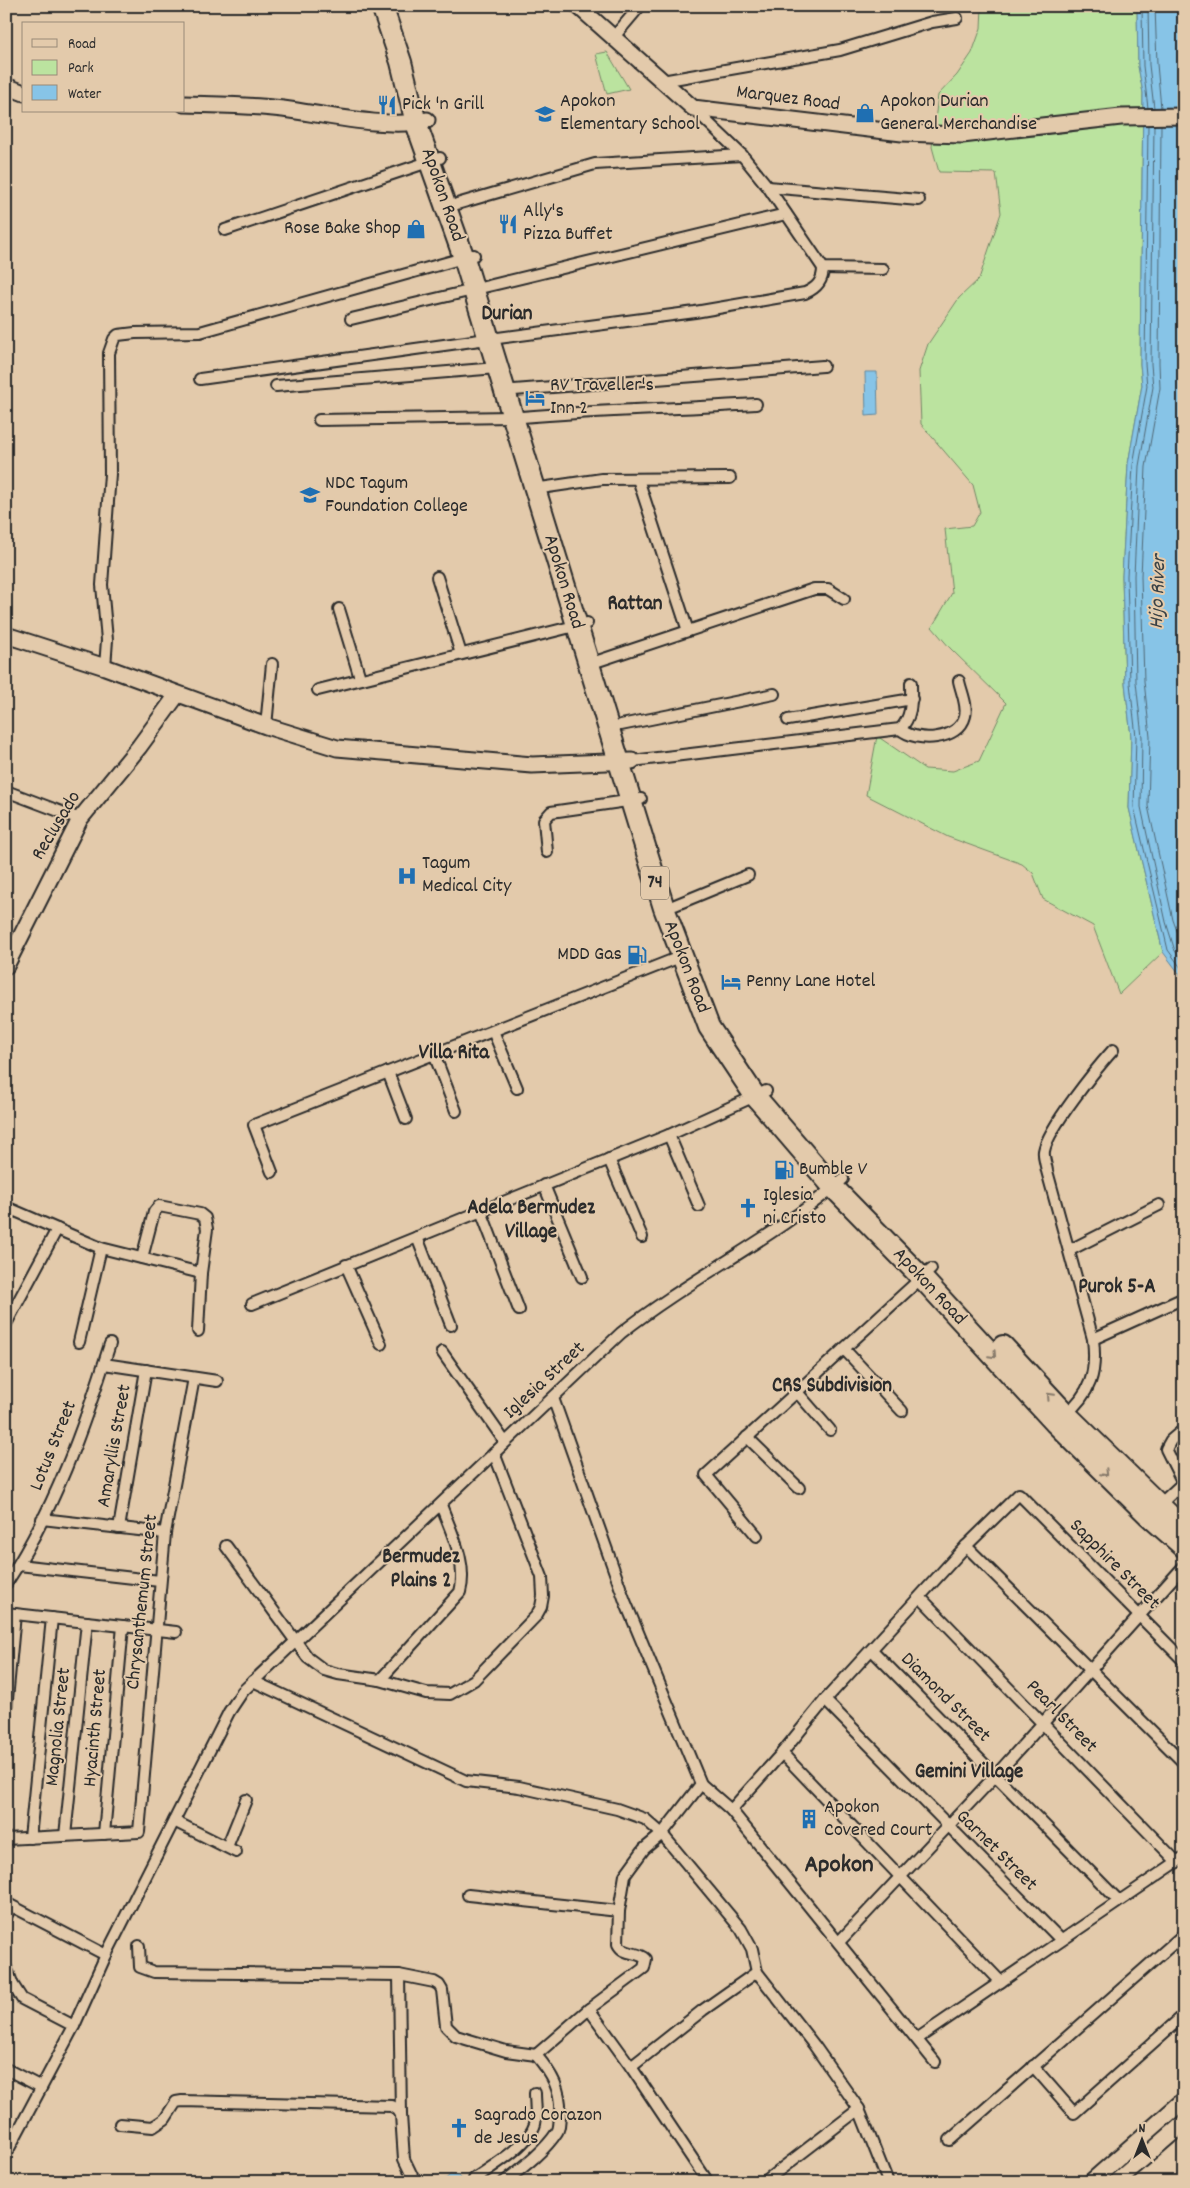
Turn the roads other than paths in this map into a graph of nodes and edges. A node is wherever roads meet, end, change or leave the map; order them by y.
1 (382, 6) edge
2 (578, 6) edge
3 (640, 6) edge
4 (957, 18) dead end
5 (613, 38) junction
6 (662, 82) junction
7 (6, 86) edge
8 (22, 92) edge
9 (185, 104) edge
10 (693, 108) junction
11 (1184, 116) edge
12 (421, 122) junction
13 (742, 155) junction
14 (435, 159) junction
15 (768, 187) junction
16 (919, 200) dead end
17 (457, 204) junction
18 (786, 214) junction
19 (224, 230) dead end
20 (469, 256) junction
21 (824, 268) junction
22 (883, 269) dead end
23 (478, 288) junction
24 (351, 319) dead end
25 (493, 339) junction
26 (823, 366) dead end
27 (497, 368) junction
28 (200, 379) dead end
29 (276, 386) dead end
30 (514, 390) junction
31 (756, 404) dead end
32 (517, 417) junction
33 (319, 420) dead end
34 (730, 478) dead end
35 (638, 479) junction
36 (539, 488) junction
37 (437, 577) dead end
38 (844, 599) dead end
39 (339, 609) dead end
40 (582, 625) junction
41 (688, 631) junction
42 (6, 635) edge
43 (461, 654) junction
44 (594, 662) junction
45 (272, 664) dead end
46 (105, 667) junction
47 (360, 678) junction
48 (959, 681) dead end
49 (911, 682) dead end
50 (318, 690) dead end
51 (774, 694) dead end
52 (177, 695) junction
53 (912, 700) junction
54 (788, 720) dead end
55 (621, 725) junction
56 (266, 726) junction
57 (900, 729) junction
58 (626, 762) junction
59 (6, 791) edge
60 (636, 800) junction
61 (80, 819) junction
62 (547, 852) dead end
63 (748, 875) dead end
64 (675, 905) junction
65 (686, 954) junction
66 (6, 966) edge
67 (493, 1031) junction
68 (1113, 1050) dead end
69 (434, 1054) junction
70 (388, 1072) junction
71 (516, 1088) dead end
72 (760, 1093) junction
73 (456, 1111) dead end
74 (406, 1119) dead end
75 (669, 1135) junction
76 (609, 1159) junction
77 (272, 1172) dead end
78 (838, 1183) junction
79 (544, 1185) junction
80 (1159, 1205) dead end
81 (699, 1206) dead end
82 (6, 1208) edge
83 (481, 1211) junction
84 (57, 1229) junction
85 (417, 1237) junction
86 (642, 1237) dead end
87 (101, 1248) junction
88 (1070, 1250) junction
89 (142, 1258) junction
90 (346, 1266) junction
91 (201, 1273) junction
92 (927, 1273) junction
93 (582, 1277) dead end
94 (1184, 1298) edge
95 (252, 1304) dead end
96 (519, 1310) dead end
97 (6, 1324) edge
98 (451, 1325) dead end
99 (198, 1331) dead end
100 (1093, 1339) junction
101 (79, 1342) dead end
102 (110, 1344) dead end
103 (381, 1344) dead end
104 (844, 1349) junction
105 (442, 1352) dead end
106 (104, 1364) junction
107 (146, 1370) junction
108 (194, 1378) junction
109 (217, 1381) dead end
110 (797, 1392) junction
111 (553, 1398) junction
112 (902, 1411) dead end
113 (1061, 1418) junction
114 (1184, 1429) edge
115 (830, 1430) dead end
116 (748, 1438) junction
117 (505, 1442) junction
118 (494, 1453) junction
119 (1183, 1483) edge
120 (799, 1488) dead end
121 (441, 1505) junction
122 (1154, 1510) junction
123 (42, 1519) junction
124 (119, 1528) junction
125 (1184, 1530) edge
126 (165, 1533) junction
127 (757, 1536) dead end
128 (226, 1546) dead end
129 (966, 1546) junction
130 (1184, 1547) edge
131 (19, 1565) junction
132 (1184, 1566) edge
133 (160, 1581) junction
134 (6, 1584) edge
135 (920, 1597) junction
136 (11, 1614) edge
137 (1140, 1616) junction
138 (52, 1618) junction
139 (87, 1622) junction
140 (123, 1626) junction
141 (157, 1630) junction
142 (176, 1632) dead end
143 (296, 1642) junction
144 (872, 1650) junction
145 (1184, 1661) edge
146 (1091, 1670) junction
147 (380, 1680) junction
148 (252, 1682) junction
149 (825, 1700) junction
150 (6, 1710) edge
151 (1043, 1723) junction
152 (782, 1753) junction
153 (1184, 1763) edge
154 (996, 1775) junction
155 (701, 1784) junction
156 (246, 1800) dead end
157 (730, 1810) junction
158 (174, 1821) junction
159 (947, 1827) junction
160 (104, 1834) junction
161 (662, 1834) junction
162 (65, 1836) junction
163 (30, 1838) junction
164 (6, 1839) edge
165 (1181, 1860) edge
166 (900, 1876) junction
167 (468, 1895) dead end
168 (1118, 1900) junction
169 (9, 1905) edge
170 (618, 1911) junction
171 (6, 1917) edge
172 (1183, 1937) edge
173 (1060, 1940) junction
174 (839, 1942) junction
175 (139, 1946) dead end
176 (106, 1955) junction
177 (6, 1967) edge
178 (757, 1972) junction
179 (399, 1975) junction
180 (1001, 1982) junction
181 (589, 2009) junction
182 (1184, 2015) edge
183 (74, 2026) junction
184 (917, 2039) junction
185 (536, 2055) junction
186 (935, 2062) dead end
187 (1033, 2066) junction
188 (632, 2067) junction
189 (6, 2069) edge
190 (41, 2086) junction
191 (535, 2093) dead end
192 (1184, 2100) edge
193 (859, 2109) junction
194 (400, 2115) junction
195 (1184, 2123) edge
196 (120, 2124) dead end
197 (950, 2140) dead end
198 (6, 2154) edge
199 (474, 2180) dead end
200 (415, 2182) edge
201 (504, 2182) edge
202 (708, 2182) edge
203 (764, 2182) edge
204 (888, 2182) edge
205 (1091, 2182) edge
206 (1116, 2182) edge

1 - 12 highway, Apokon Road / 74
2 - 5 main road
3 - 5 street
4 - 6 street
5 - 6 main road
6 - 10 main road
7 - 8 main road
9 - 12 main road
10 - 11 main road, Marquez Road
10 - 13 street
12 - 14 highway, Apokon Road / 74
13 - 15 street
13 - 17 street
14 - 17 highway, Apokon Road / 74
14 - 19 street
14 - 20 highway, Apokon Road / 74
15 - 16 street
15 - 18 street
17 - 20 highway, Apokon Road / 74
18 - 21 street
18 - 23 street
20 - 23 highway, Apokon Road / 74
20 - 46 street
21 - 22 street
21 - 25 street
23 - 24 street
23 - 25 highway, Apokon Road / 74
25 - 27 highway, Apokon Road / 74
25 - 28 street
25 - 30 highway, Apokon Road / 74
26 - 30 street
27 - 29 street
27 - 32 highway, Apokon Road / 74
30 - 32 highway, Apokon Road / 74
31 - 32 street
32 - 33 street
32 - 36 highway, Apokon Road / 74
34 - 35 street
35 - 36 street
35 - 41 street
36 - 40 highway, Apokon Road / 74
37 - 43 street
38 - 41 street
39 - 47 street
40 - 43 street
40 - 44 highway, Apokon Road / 74
41 - 44 street
42 - 46 main road
43 - 47 street
44 - 55 highway, Apokon Road / 74
44 - 58 highway, Apokon Road / 74
45 - 56 street
46 - 52 main road
47 - 50 street
48 - 57 street
49 - 53 street
51 - 55 street
52 - 56 main road
52 - 61 main road, Reclusado
53 - 54 street
53 - 57 street
55 - 58 highway, Apokon Road / 74
56 - 58 main road
57 - 58 street
58 - 60 highway, Apokon Road / 74
59 - 61 street
60 - 62 street
60 - 64 highway, Apokon Road / 74
60 - 65 highway, Apokon Road / 74
61 - 66 main road, Reclusado
63 - 64 street
64 - 65 highway, Apokon Road / 74
65 - 67 street
65 - 72 highway, Apokon Road / 74
67 - 69 street
67 - 71 street
68 - 88 street
69 - 70 street
69 - 73 street
70 - 74 street
70 - 77 street
72 - 75 street
72 - 78 highway, Apokon Road / 74
75 - 76 street
75 - 81 street
76 - 79 street
76 - 86 street
78 - 92 highway, Apokon Road / 74
78 - 111 street, Iglesia Street
79 - 83 street
79 - 93 street
80 - 88 street
82 - 84 street
83 - 85 street
83 - 96 street
84 - 87 street
84 - 97 street
85 - 90 street
85 - 98 street
87 - 89 street
87 - 101 street
88 - 100 street
89 - 91 street
89 - 91 street
90 - 95 street
90 - 103 street
91 - 99 street
92 - 104 street
92 - 113 highway, Apokon Road / 74
94 - 100 street
100 - 113 street
102 - 106 street, Lotus Street
104 - 110 street
104 - 112 street
105 - 117 street
106 - 107 street
106 - 123 street, Lotus Street
107 - 108 street
107 - 124 street, Amaryllis Street
108 - 109 street
108 - 126 street, Chrysanthemum Street
110 - 115 street
110 - 116 street
111 - 117 street, Iglesia Street
111 - 155 street
113 - 122 highway, Apokon Road / 74
114 - 119 street
116 - 120 street
116 - 127 street
117 - 118 street, Iglesia Street
118 - 121 street, Iglesia Street
118 - 147 street
119 - 122 street
121 - 143 street, Iglesia Street
121 - 147 street
122 - 125 highway, Apokon Road / 74
122 - 130 highway, Apokon Road / 74
123 - 124 street
123 - 131 street, Lotus Street
124 - 126 street
126 - 133 street, Chrysanthemum Street
128 - 143 street
129 - 135 street
129 - 137 street, Sapphire Street
129 - 146 street
131 - 133 street
131 - 134 street, Lotus Street
132 - 137 street
133 - 141 street, Chrysanthemum Street
135 - 144 street
135 - 151 street, Pearl Street
136 - 138 street
136 - 150 street
137 - 145 street, Sapphire Street
137 - 146 street
138 - 139 street
138 - 163 street
139 - 140 street
139 - 162 street, Magnolia Street
140 - 141 street
140 - 160 street, Hyacinth Street
141 - 142 street
141 - 160 street, Chrysanthemum Street
143 - 147 street
143 - 148 street, Iglesia Street
144 - 149 street
144 - 154 street, Diamond Street
146 - 151 street
146 - 153 street
148 - 158 street, Iglesia Street
148 - 161 street
149 - 152 street
149 - 159 street, Garnet Street
151 - 154 street
151 - 165 street, Pearl Street
152 - 157 street
152 - 166 street
154 - 159 street
154 - 168 street, Diamond Street
155 - 157 street
155 - 161 street
156 - 158 street
157 - 174 street
158 - 176 street, Iglesia Street
159 - 166 street
159 - 173 street, Garnet Street
160 - 162 street
161 - 170 street
161 - 178 street
162 - 163 street
163 - 164 street
165 - 168 street
166 - 174 street
166 - 180 street
167 - 170 street
168 - 173 street
169 - 171 street
169 - 176 street
170 - 181 street
172 - 187 street
173 - 180 street
174 - 184 street
175 - 179 street
176 - 183 street, Iglesia Street
177 - 183 street
178 - 188 street
178 - 193 street
179 - 185 street
179 - 194 street
180 - 184 street
181 - 185 street
181 - 188 street
182 - 187 street
183 - 190 street, Iglesia Street
184 - 186 street
185 - 201 street
187 - 197 street
188 - 202 street
189 - 190 street
190 - 198 street, Iglesia Street
191 - 199 street
192 - 205 main road
193 - 203 street
193 - 204 street
194 - 196 street
194 - 200 street
195 - 206 main road

